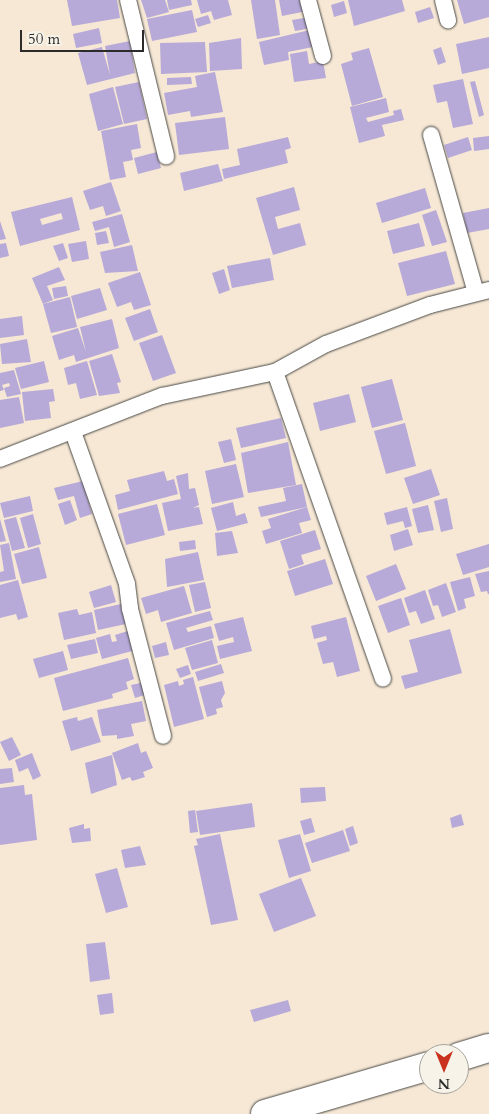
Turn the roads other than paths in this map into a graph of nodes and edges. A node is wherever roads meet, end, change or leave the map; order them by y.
1 (128, 0) edge
2 (308, 0) edge
3 (443, 0) edge
4 (448, 20) dead end
5 (323, 56) dead end
6 (431, 135) dead end
7 (166, 156) dead end
8 (483, 291) edge
9 (274, 372) junction
10 (73, 432) junction
11 (0, 459) edge
12 (383, 679) dead end
13 (163, 736) dead end
14 (489, 1048) edge
15 (469, 1054) edge
16 (419, 1069) edge
17 (265, 1114) edge

1 - 7 street
2 - 5 street
3 - 4 street
6 - 8 street
8 - 9 street
9 - 10 street
9 - 12 street
10 - 11 street
10 - 13 street
14 - 15 highway
16 - 17 highway

